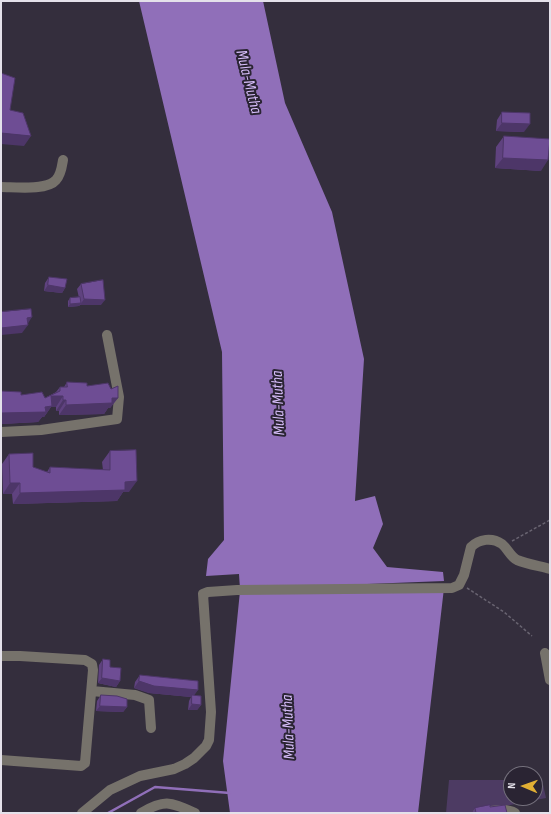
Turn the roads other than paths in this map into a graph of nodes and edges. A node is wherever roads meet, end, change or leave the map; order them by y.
1 (63, 160) dead end
2 (1, 187) edge
3 (107, 335) dead end
4 (1, 432) edge
5 (550, 569) edge
6 (545, 653) edge
7 (1, 656) edge
8 (550, 680) edge
9 (92, 691) junction
10 (151, 728) dead end
11 (1, 760) edge
12 (82, 813) edge
13 (141, 813) edge
14 (195, 813) edge
15 (478, 813) edge
16 (515, 813) edge

1 - 2 street
3 - 4 street
5 - 12 street
6 - 8 street
7 - 9 street
9 - 10 street
9 - 11 street
13 - 14 street
15 - 16 street

